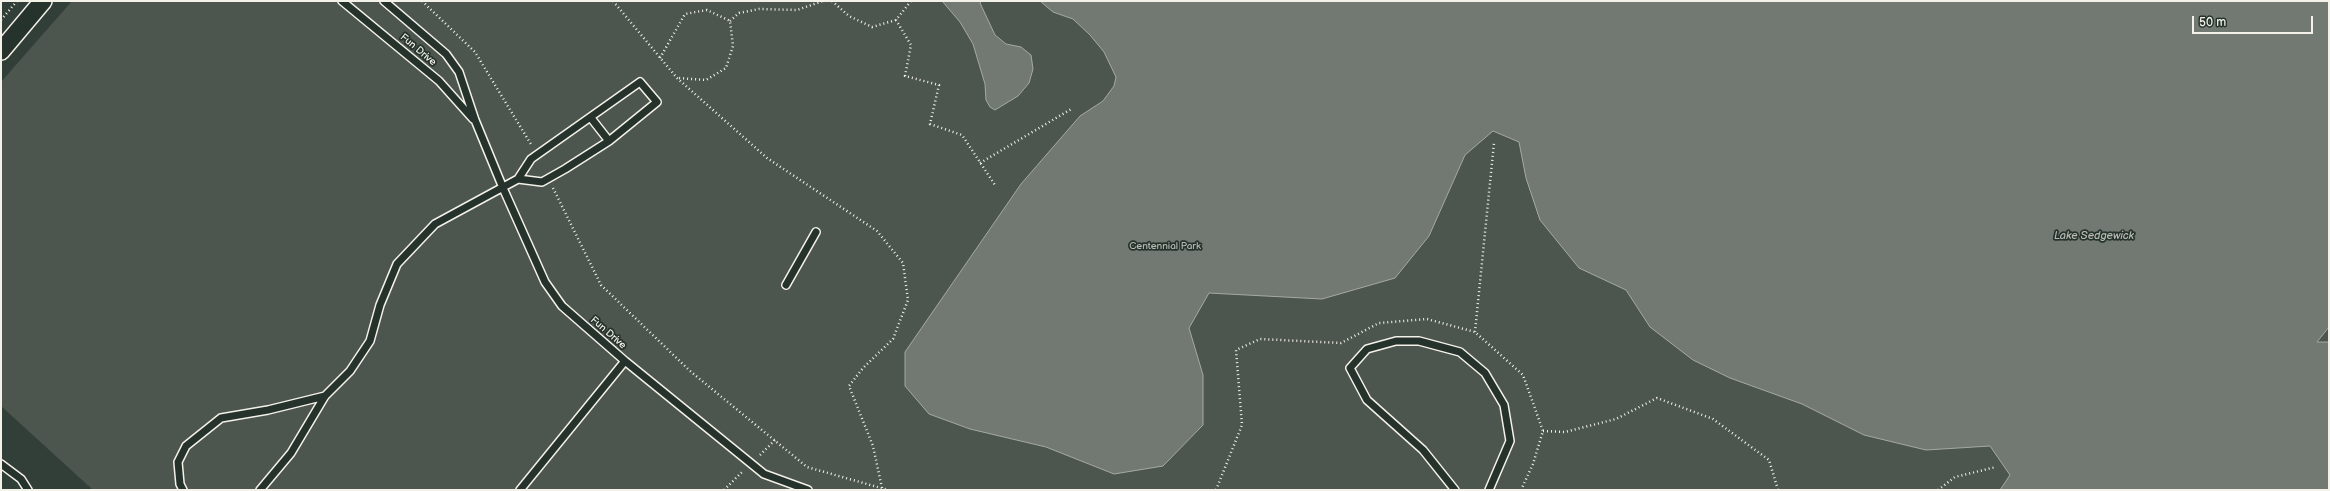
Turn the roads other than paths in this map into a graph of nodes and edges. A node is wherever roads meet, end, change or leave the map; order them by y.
1 (43, 1) edge
2 (342, 1) edge
3 (384, 1) edge
4 (1, 51) edge
5 (591, 118) junction
6 (475, 120) junction
7 (609, 141) junction
8 (518, 179) junction
9 (503, 188) junction
10 (816, 232) dead end
11 (786, 285) dead end
12 (625, 361) junction
13 (325, 396) junction
14 (1, 464) edge
15 (28, 490) edge
16 (183, 490) edge
17 (260, 490) edge
18 (520, 490) edge
19 (808, 490) edge
20 (1455, 490) edge
21 (1489, 490) edge

1 - 4 street
2 - 6 lane, Fun Drive
3 - 6 lane, Fun Drive
5 - 7 lane
5 - 7 lane
5 - 8 lane
6 - 9 lane, Fun Drive
7 - 8 lane
8 - 9 lane
9 - 12 lane, Fun Drive
9 - 13 lane
10 - 11 lane
12 - 18 lane
12 - 19 lane, Fun Drive
13 - 16 lane
13 - 17 lane
14 - 15 lane
20 - 21 lane

